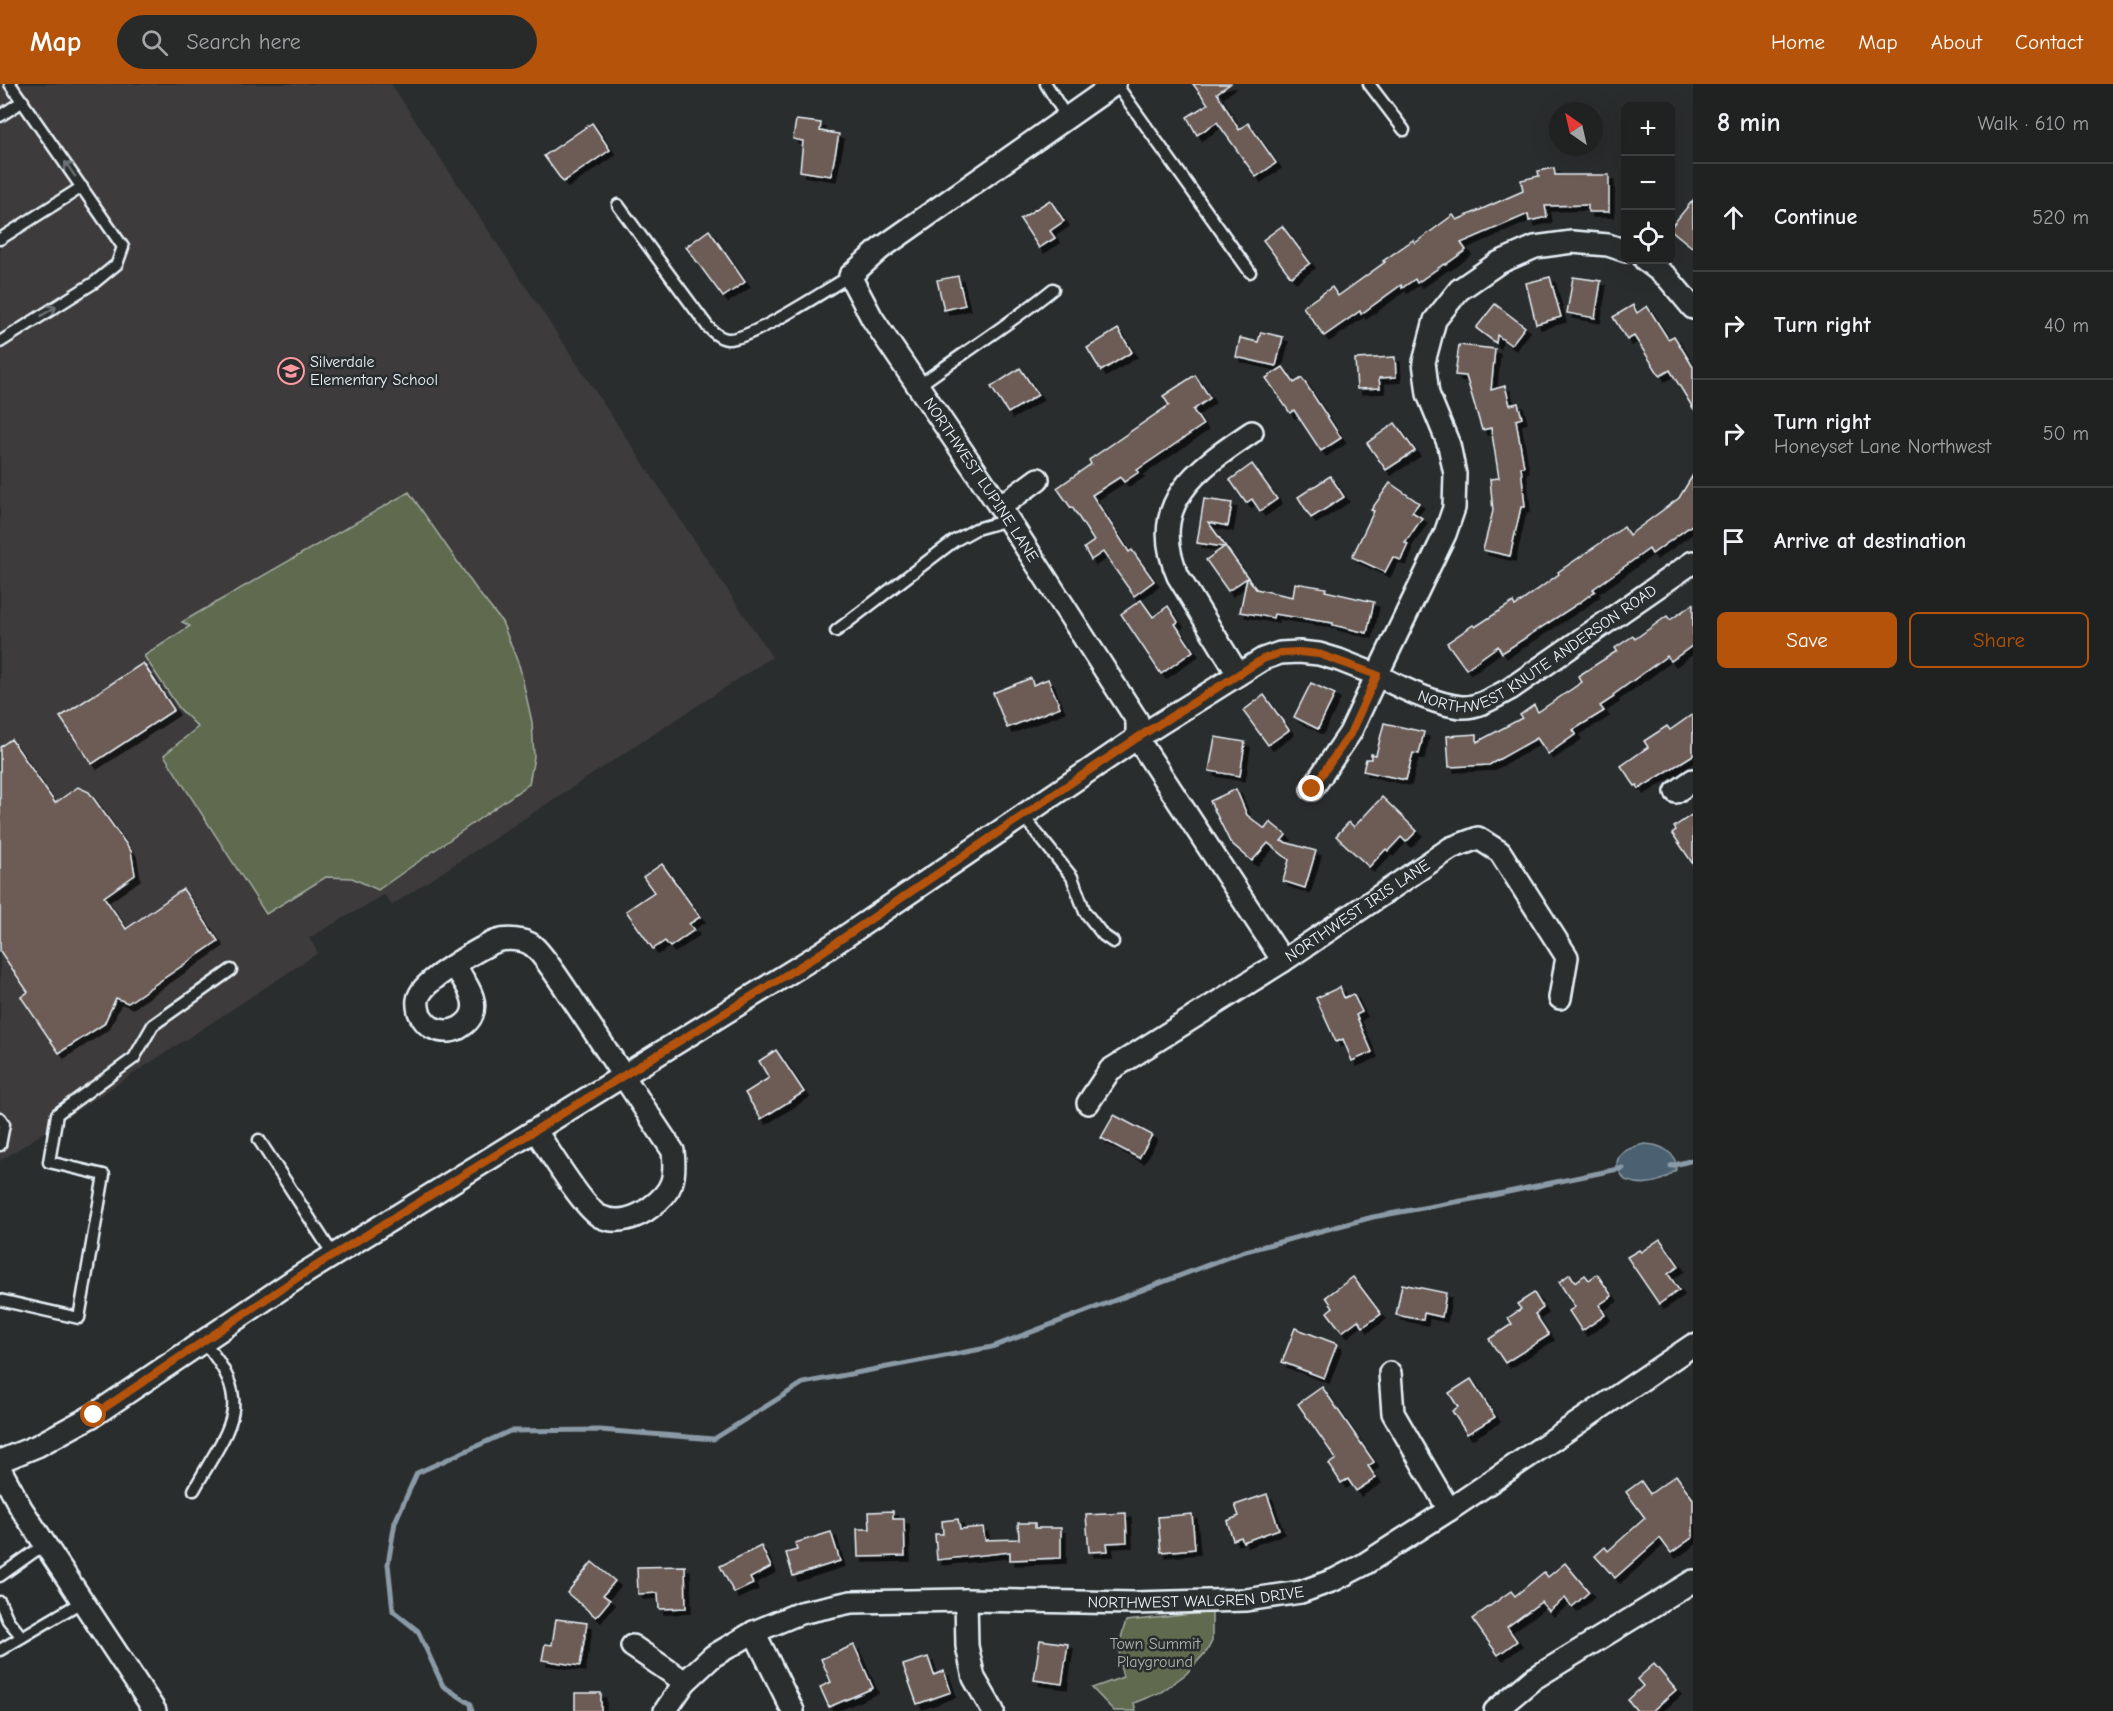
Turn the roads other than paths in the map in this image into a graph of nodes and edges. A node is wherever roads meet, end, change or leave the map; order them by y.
1 (10, 84) edge
2 (1046, 84) edge
3 (1115, 84) edge
4 (1369, 84) edge
5 (23, 101) junction
6 (0, 116) edge
7 (1067, 118) junction
8 (1404, 130) dead end
9 (82, 187) junction
10 (618, 205) dead end
11 (0, 239) edge
12 (1621, 249) edge
13 (1650, 264) edge
14 (1250, 272) dead end
15 (850, 276) junction
16 (1053, 288) dead end
17 (1693, 308) edge
18 (0, 342) edge
19 (918, 386) junction
20 (1252, 432) dead end
21 (1038, 479) dead end
22 (1004, 513) junction
23 (1693, 562) edge
24 (836, 631) dead end
25 (1238, 674) junction
26 (1377, 675) junction
27 (1137, 738) junction
28 (1312, 789) dead end
29 (1023, 816) junction
30 (1113, 942) dead end
31 (1283, 961) junction
32 (454, 966) dead end
33 (231, 970) dead end
34 (1560, 998) dead end
35 (624, 1076) junction
36 (1088, 1103) dead end
37 (0, 1118) edge
38 (536, 1131) junction
39 (259, 1140) dead end
40 (0, 1145) edge
41 (334, 1256) junction
42 (0, 1300) edge
43 (203, 1341) junction
44 (1693, 1345) edge
45 (1390, 1373) dead end
46 (0, 1461) edge
47 (0, 1468) edge
48 (194, 1490) dead end
49 (1449, 1510) junction
50 (45, 1544) junction
51 (0, 1576) edge
52 (1693, 1581) edge
53 (966, 1600) junction
54 (83, 1601) junction
55 (0, 1602) edge
56 (754, 1632) junction
57 (22, 1637) junction
58 (632, 1646) dead end
59 (0, 1650) edge
60 (685, 1682) junction
61 (155, 1711) edge
62 (665, 1711) edge
63 (793, 1711) edge
64 (993, 1711) edge
65 (1495, 1711) edge

1 - 5 lane
2 - 7 lane
3 - 7 street
3 - 14 lane
4 - 8 lane
5 - 6 lane
9 -> 5 lane
7 - 15 street
9 - 11 lane
18 -> 9 lane
10 - 15 lane
12 - 26 street
13 - 17 street
15 - 19 street, NORTHWEST LUPINE LANE
16 - 19 lane
19 - 22 street, NORTHWEST LUPINE LANE
20 - 25 street
21 - 22 street
22 - 24 lane
22 - 27 street, NORTHWEST LUPINE LANE
23 - 26 street, NORTHWEST KNUTE ANDERSON ROAD
25 - 26 street, NORTHWEST KNUTE ANDERSON ROAD
25 - 27 street, NORTHWEST KNUTE ANDERSON ROAD
26 - 28 street
27 - 29 street, NORTHWEST KNUTE ANDERSON ROAD
27 - 31 street, NORTHWEST LUPINE LANE
29 - 30 lane
29 - 35 street, NORTHWEST KNUTE ANDERSON ROAD
31 - 34 street, NORTHWEST IRIS LANE
31 - 36 street, NORTHWEST IRIS LANE
32 - 35 street
33 - 42 lane
35 - 38 street, NORTHWEST KNUTE ANDERSON ROAD
35 - 38 street
37 - 40 lane
38 - 41 street, NORTHWEST KNUTE ANDERSON ROAD
39 - 41 lane
41 - 43 street, NORTHWEST KNUTE ANDERSON ROAD
43 - 46 street, NORTHWEST KNUTE ANDERSON ROAD
43 - 48 lane
44 - 49 street, NORTHWEST WALGREN DRIVE
45 - 49 street
47 - 50 street
49 - 53 street, NORTHWEST WALGREN DRIVE
50 - 51 lane
50 - 54 street
52 - 65 street
53 - 56 street, NORTHWEST WALGREN DRIVE
53 - 64 street
54 - 57 lane
54 - 61 street
55 - 57 lane
56 - 60 street, NORTHWEST WALGREN DRIVE
56 - 63 street
57 - 59 lane
58 - 60 street
60 - 62 street, NORTHWEST WALGREN DRIVE

